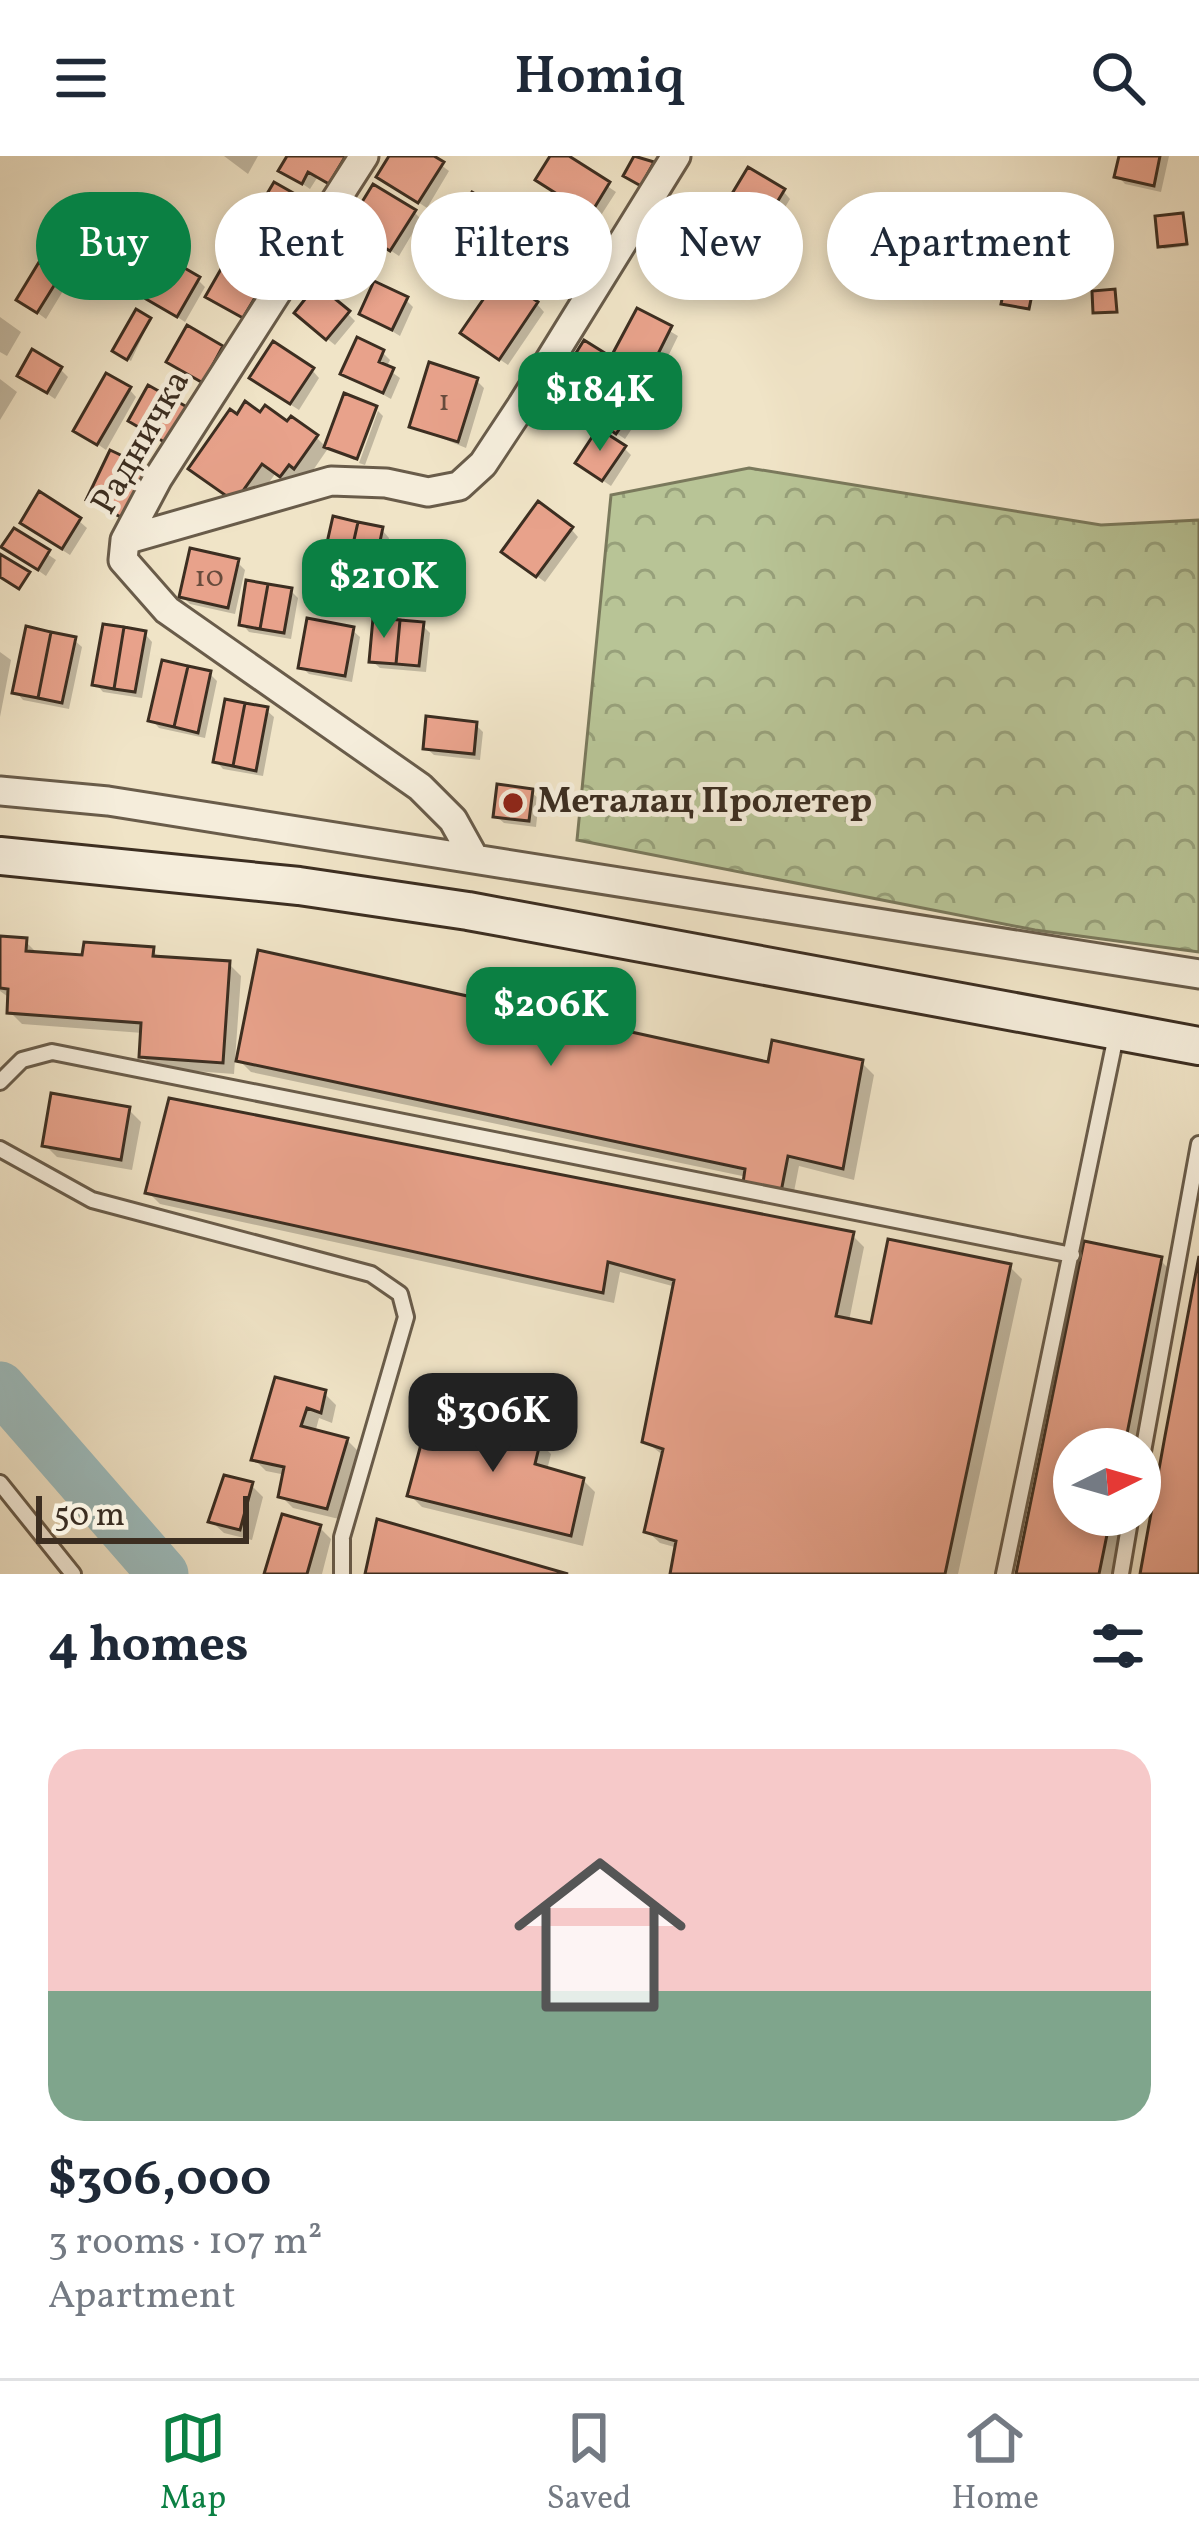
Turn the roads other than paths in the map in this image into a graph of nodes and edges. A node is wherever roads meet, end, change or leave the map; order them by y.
1 (364, 156) edge
2 (676, 156) edge
3 (125, 540) junction
4 (0, 791) edge
5 (0, 856) edge
6 (473, 856) junction
7 (1199, 974) edge
8 (1117, 1031) junction
9 (1199, 1046) edge
10 (0, 1082) edge
11 (1199, 1144) edge
12 (0, 1149) edge
13 (1072, 1255) junction
14 (1147, 1428) edge
15 (0, 1483) edge
16 (1127, 1536) edge
17 (73, 1574) edge
18 (342, 1574) edge
19 (1004, 1574) edge
20 (1120, 1574) edge

1 - 3 street, Радничка
2 - 3 street
3 - 6 street, Радничка
4 - 6 street
5 - 8 street
6 - 7 street
8 - 9 street
8 - 13 lane
10 - 13 lane
11 - 14 lane
12 - 18 lane
13 - 19 lane
15 - 17 lane
16 - 20 lane

